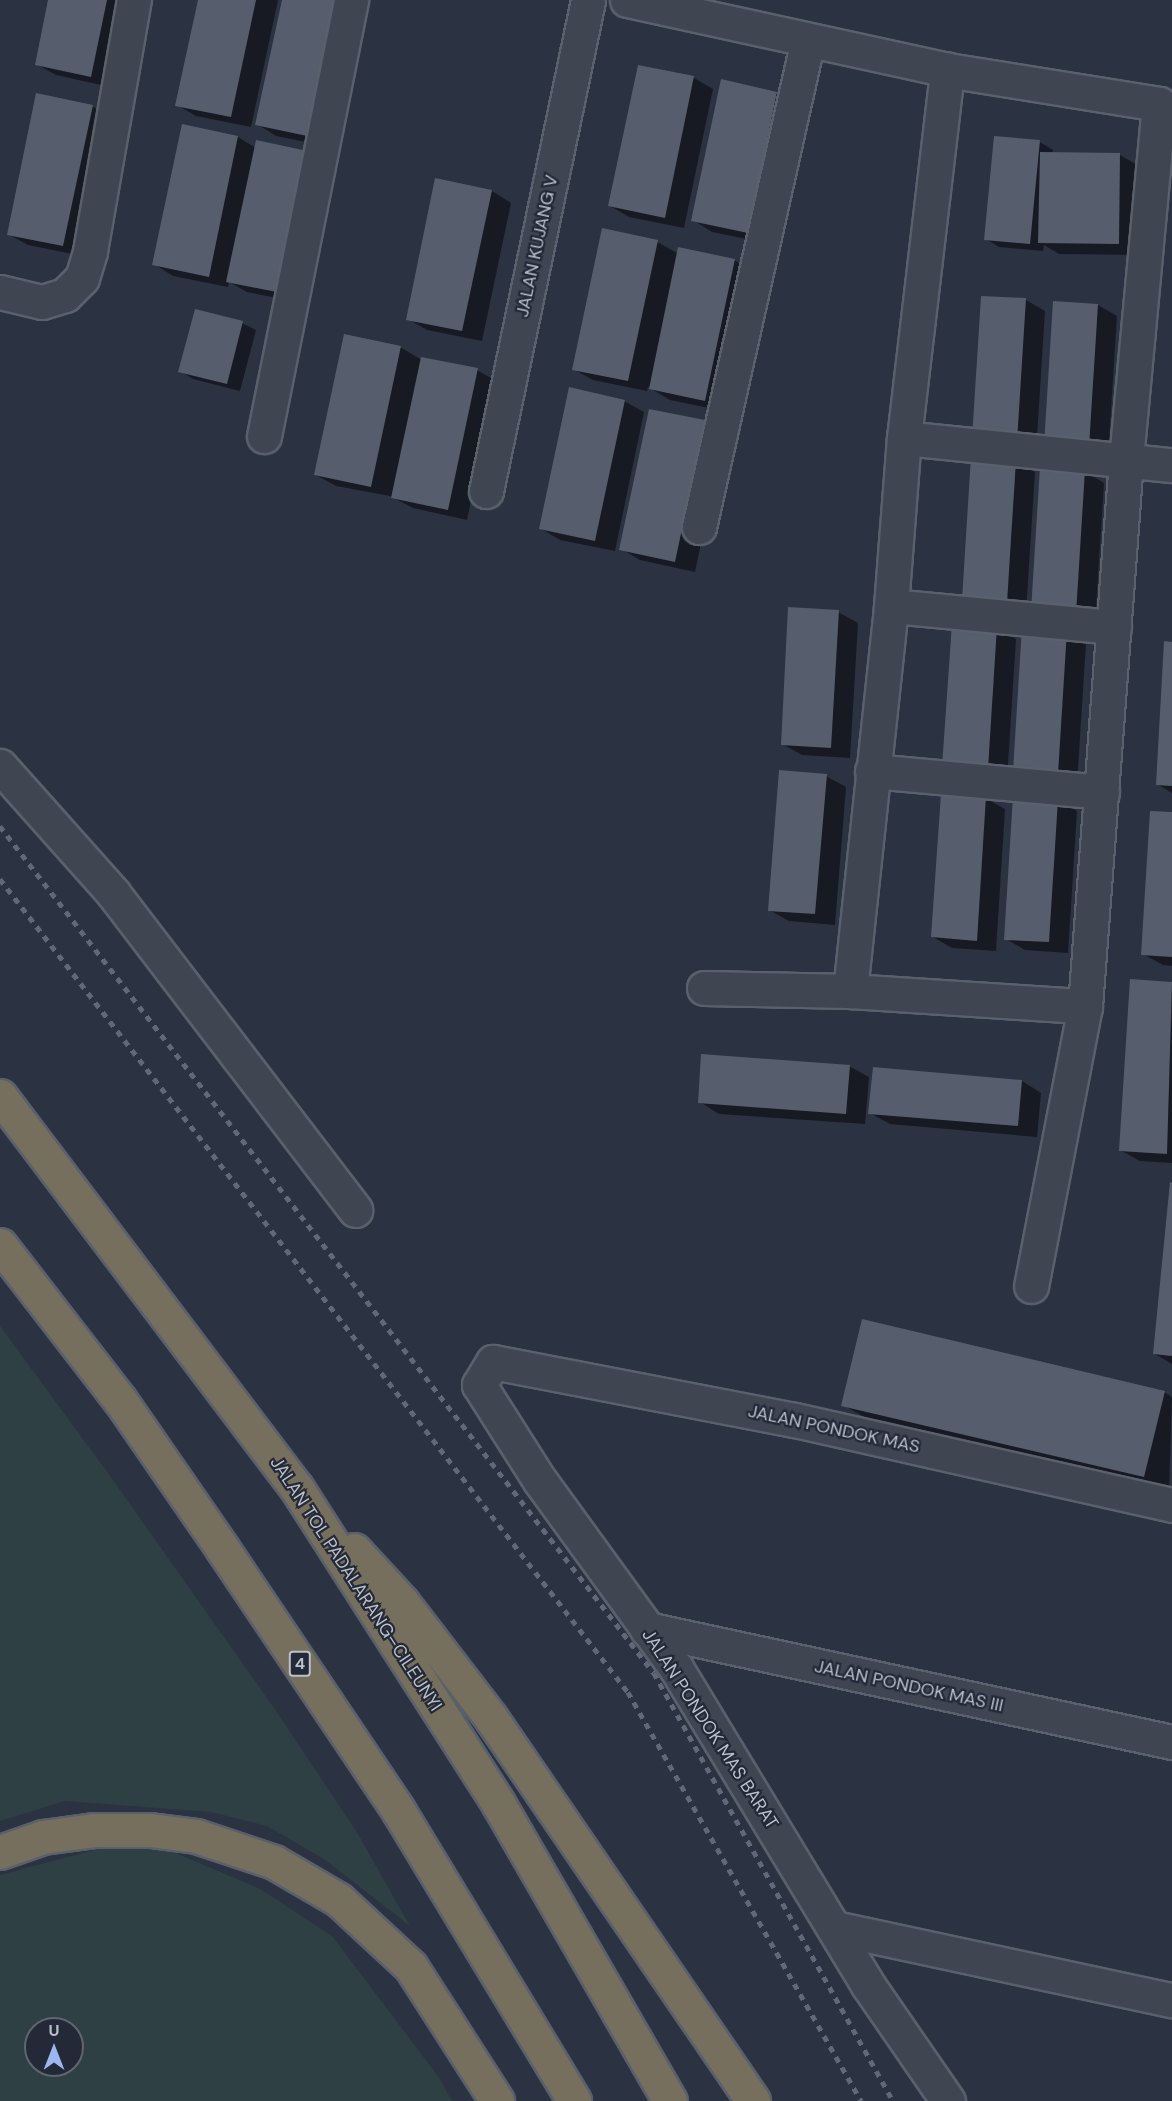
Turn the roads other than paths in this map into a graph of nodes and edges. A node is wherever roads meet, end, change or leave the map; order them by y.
1 (135, 0) edge
2 (351, 0) edge
3 (588, 0) edge
4 (627, 0) edge
5 (807, 42) junction
6 (947, 70) junction
7 (1166, 104) edge
8 (0, 292) edge
9 (264, 436) dead end
10 (904, 438) junction
11 (1126, 460) junction
12 (1172, 465) edge
13 (486, 491) dead end
14 (699, 527) dead end
15 (891, 606) junction
16 (1114, 627) junction
17 (0, 766) edge
18 (872, 771) junction
19 (1102, 792) junction
20 (704, 988) dead end
21 (850, 991) junction
22 (1085, 1006) junction
23 (0, 1096) edge
24 (355, 1210) dead end
25 (0, 1245) edge
26 (1031, 1286) dead end
27 (493, 1362) joint
28 (296, 1487) junction
29 (1172, 1504) edge
30 (647, 1629) junction
31 (1172, 1742) edge
32 (0, 1852) edge
33 (836, 1928) junction
34 (1172, 2000) edge
35 (497, 2101) edge
36 (574, 2101) edge
37 (670, 2101) edge
38 (753, 2101) edge
39 (948, 2101) edge

1 - 8 street
2 - 9 street
3 - 13 street, JALAN KUJANG V
4 - 5 street
5 - 6 street
5 - 14 street
6 - 7 street
6 - 10 street
7 - 11 street
10 - 11 street
10 - 15 street
11 - 12 street
11 - 16 street
15 - 16 street
15 - 18 street
16 - 19 street
17 - 24 street
18 - 19 street
18 - 21 street
19 - 22 street
20 - 21 street
21 - 22 street
22 - 26 street
23 - 28 highway, JALAN TOL PADALARANG–CILEUNYI
25 - 36 highway, 4
27 - 29 street, JALAN PONDOK MAS
27 - 30 street, JALAN PONDOK MAS BARAT
28 - 37 highway, JALAN TOL PADALARANG–CILEUNYI
28 - 38 highway
30 - 31 street, JALAN PONDOK MAS III
30 - 33 street, JALAN PONDOK MAS BARAT
32 - 35 highway
33 - 34 street
33 - 39 street, JALAN PONDOK MAS BARAT

